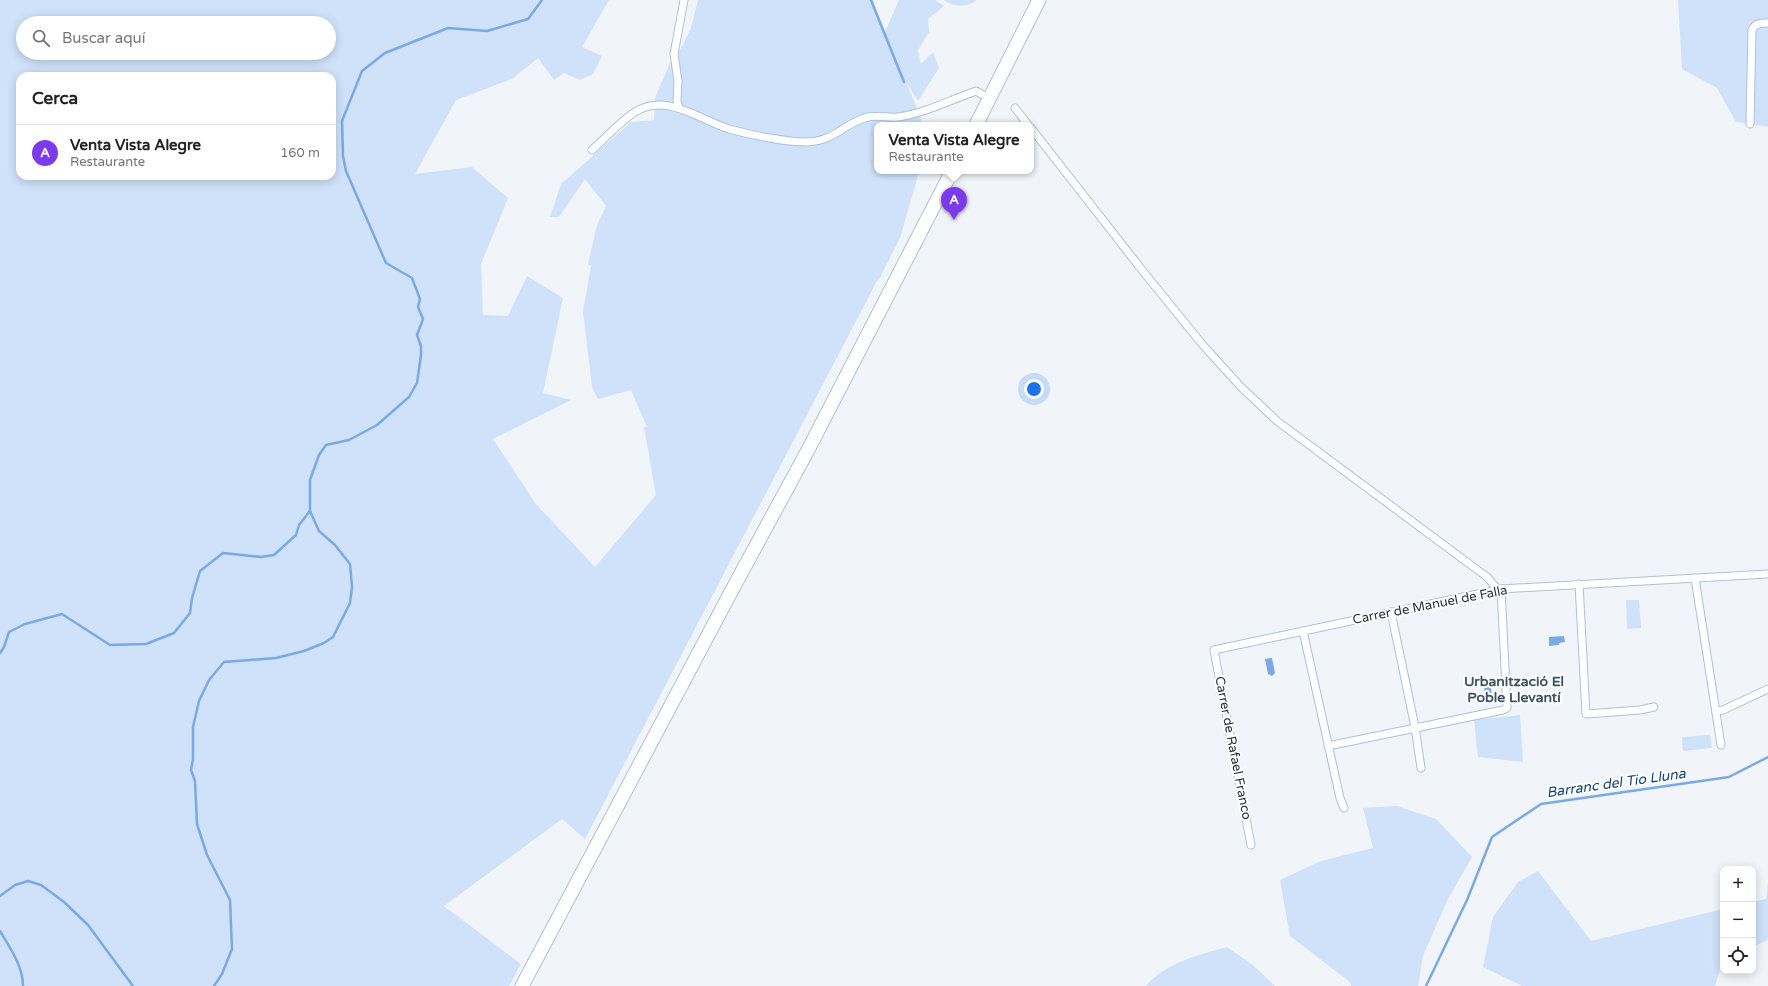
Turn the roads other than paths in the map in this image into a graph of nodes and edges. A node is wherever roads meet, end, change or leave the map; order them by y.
1 (684, 0) edge
2 (1039, 0) edge
3 (1047, 0) edge
4 (1768, 23) edge
5 (997, 85) junction
6 (990, 99) junction
7 (679, 107) junction
8 (1015, 108) dead end
9 (978, 122) edge
10 (1026, 122) edge
11 (1750, 124) dead end
12 (1034, 132) edge
13 (592, 150) dead end
14 (950, 174) edge
15 (1768, 574) edge
16 (1695, 578) junction
17 (1579, 584) junction
18 (1498, 589) junction
19 (1391, 612) junction
20 (1303, 631) junction
21 (1214, 650) joint
22 (1768, 689) edge
23 (1654, 707) dead end
24 (1716, 711) junction
25 (1415, 727) junction
26 (1721, 745) dead end
27 (1328, 746) junction
28 (1421, 768) dead end
29 (1344, 808) dead end
30 (1251, 845) dead end
31 (522, 986) edge

1 - 7 street
2 - 5 highway
3 - 5 highway
4 - 11 street
5 - 6 highway
6 - 7 street
6 - 9 highway
7 - 13 street
8 - 10 street
12 - 18 street
14 - 31 highway
15 - 16 street, Carrer de Manuel de Falla
16 - 17 street, Carrer de Manuel de Falla
16 - 24 street
17 - 18 street, Carrer de Manuel de Falla
17 - 23 street
18 - 19 street, Carrer de Manuel de Falla
18 - 25 street
19 - 20 street, Carrer de Manuel de Falla
19 - 25 street
20 - 21 street, Carrer de Manuel de Falla
20 - 27 street
21 - 30 street, Carrer de Rafael Franco
22 - 24 street
24 - 26 street
25 - 27 street
25 - 28 street
27 - 29 street

